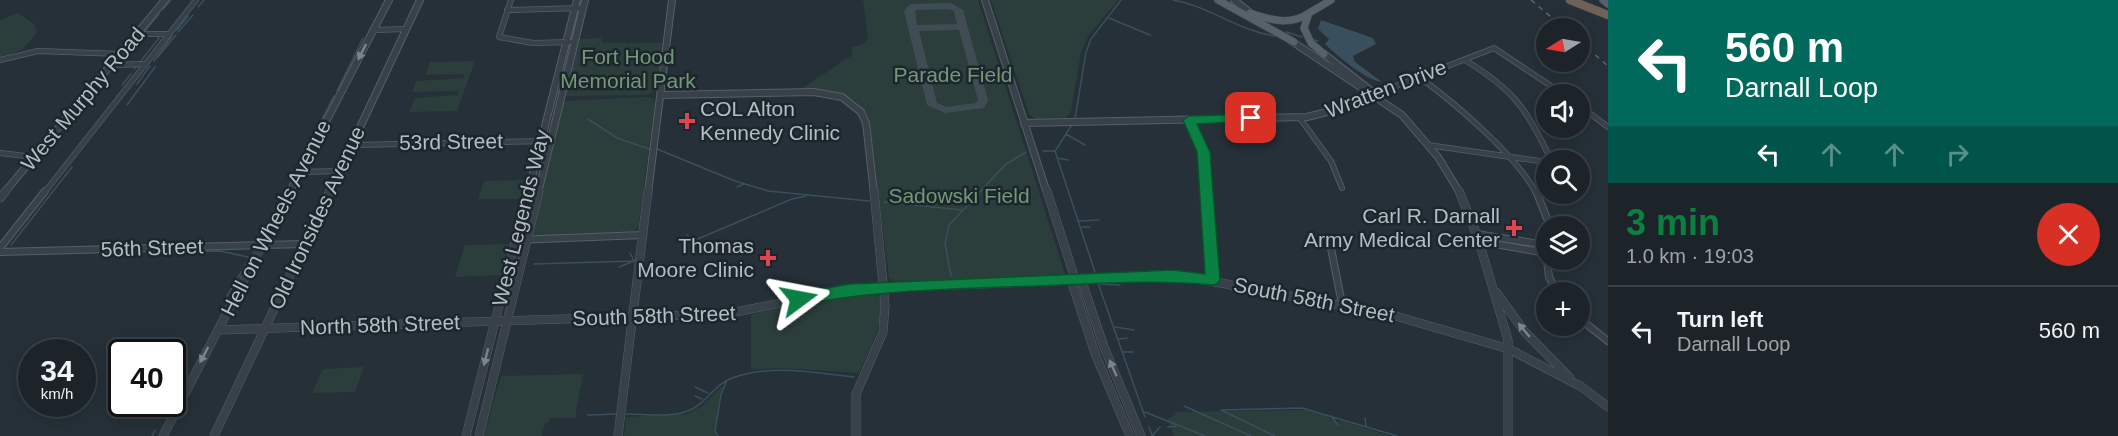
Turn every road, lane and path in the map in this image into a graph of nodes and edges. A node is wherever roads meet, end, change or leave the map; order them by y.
1 (165, 0) edge
2 (195, 0) edge
3 (389, 0) edge
4 (420, 0) edge
5 (511, 0) edge
6 (577, 0) edge
7 (585, 0) edge
8 (672, 0) edge
9 (985, 0) edge
10 (1218, 0) edge
11 (1234, 0) edge
12 (1331, 0) edge
13 (1570, 0) edge
14 (1603, 0) edge
15 (1608, 4) edge
16 (583, 8) junction
17 (574, 9) junction
18 (507, 10) junction
19 (1250, 13) junction
20 (1309, 13) junction
21 (1608, 15) edge
22 (406, 29) junction
23 (374, 30) junction
24 (137, 34) junction
25 (169, 34) junction
26 (566, 42) junction
27 (575, 42) junction
28 (1294, 42) junction
29 (121, 54) junction
30 (1320, 56) junction
31 (0, 60) edge
32 (1465, 60) junction
33 (145, 64) junction
34 (112, 65) junction
35 (1419, 77) junction
36 (1548, 84) edge
37 (661, 95) junction
38 (1373, 95) junction
39 (1590, 114) edge
40 (1299, 117) junction
41 (1189, 120) junction
42 (1024, 123) junction
43 (1608, 127) edge
44 (541, 140) junction
45 (551, 141) junction
46 (352, 145) junction
47 (1428, 145) junction
48 (1544, 150) edge
49 (0, 153) edge
50 (1508, 156) junction
51 (34, 157) junction
52 (1536, 159) edge
53 (339, 171) junction
54 (300, 172) junction
55 (1342, 188) dead end
56 (0, 198) edge
57 (1546, 216) edge
58 (643, 235) junction
59 (1477, 237) junction
60 (528, 239) junction
61 (516, 240) junction
62 (1330, 243) dead end
63 (305, 244) junction
64 (1536, 244) edge
65 (262, 245) junction
66 (0, 250) edge
67 (1536, 251) edge
68 (1075, 279) junction
69 (1212, 280) junction
70 (1492, 284) junction
71 (885, 287) junction
72 (1342, 304) junction
73 (633, 318) junction
74 (507, 321) junction
75 (495, 322) junction
76 (1590, 327) edge
77 (265, 328) junction
78 (218, 330) junction
79 (1608, 341) edge
80 (1509, 350) junction
81 (1580, 386) junction
82 (1608, 406) edge
83 (163, 436) edge
84 (214, 436) edge
85 (466, 436) edge
86 (479, 436) edge
87 (618, 436) edge
88 (856, 436) edge
89 (1130, 436) edge
90 (1141, 436) edge
91 (1508, 436) edge

1 - 24 street, West Murphy Road
2 - 25 street
3 - 23 street, Hell on Wheels Avenue
4 - 22 street, Old Ironsides Avenue
5 - 18 street
6 - 17 street, West Legends Way
7 - 16 street, West Legends Way
8 - 37 street
9 - 42 street
10 - 28 main road
11 - 19 street
12 - 20 main road
13 - 21 highway
14 - 15 main road
16 - 17 street
16 - 27 street, West Legends Way
17 - 18 street
17 - 26 street, West Legends Way
18 - 26 street
19 - 20 main road
19 - 28 street
20 - 30 main road
22 - 23 street
22 - 46 street, Old Ironsides Avenue
23 -> 54 street, Hell on Wheels Avenue
24 - 25 street
24 - 29 street, West Murphy Road
25 - 33 street
26 - 27 street
26 - 44 street, West Legends Way
27 - 45 street, West Legends Way
28 - 30 street
29 - 31 street
29 - 34 street, West Murphy Road
30 - 38 street
30 - 38 street
32 - 35 street, Wratten Drive
32 - 36 street, Wratten Drive
32 - 48 street
33 - 34 street
33 - 66 street
34 - 51 street, West Murphy Road
35 - 38 street, Wratten Drive
35 - 50 street
37 - 58 street
37 - 71 street
38 - 40 street, Wratten Drive
38 - 47 street
39 - 43 street
40 - 41 street, Wratten Drive
40 - 55 street
41 - 42 street, Wratten Drive
41 - 69 street
42 - 68 street
44 - 45 street, 53rd Street
44 - 46 street, 53rd Street
44 - 61 street, West Legends Way
45 - 60 street, West Legends Way
46 - 53 street, Old Ironsides Avenue
47 - 50 street
47 - 59 street
49 - 51 street
50 - 52 street
50 - 57 street
51 - 56 street, West Murphy Road
53 - 54 street
53 - 63 street, Old Ironsides Avenue
54 - 65 street, Hell on Wheels Avenue
58 - 60 street
58 - 73 street
59 - 64 street
59 - 67 street
59 - 70 street
60 - 61 street
60 - 74 street, West Legends Way
61 - 75 street, West Legends Way
62 - 72 street
63 - 65 street, 56th Street
63 - 77 street, Old Ironsides Avenue
65 - 66 street, 56th Street
65 - 78 street, Hell on Wheels Avenue
68 - 69 street, South 58th Street
68 - 71 street, South 58th Street
68 - 89 street
90 -> 68 street
69 - 72 street, South 58th Street
70 - 80 street
81 -> 70 street
71 - 73 street, South 58th Street
71 - 88 street
72 - 80 street, South 58th Street
73 - 74 street, South 58th Street
73 - 87 street
74 - 75 street, North 58th Street
74 - 86 street, West Legends Way
75 - 77 street, North 58th Street
75 -> 85 street, West Legends Way
76 - 79 street
77 - 78 street, North 58th Street
77 - 84 street, Old Ironsides Avenue
78 -> 83 street, Hell on Wheels Avenue
80 - 81 street, South 58th Street
80 - 91 street
81 - 82 street

